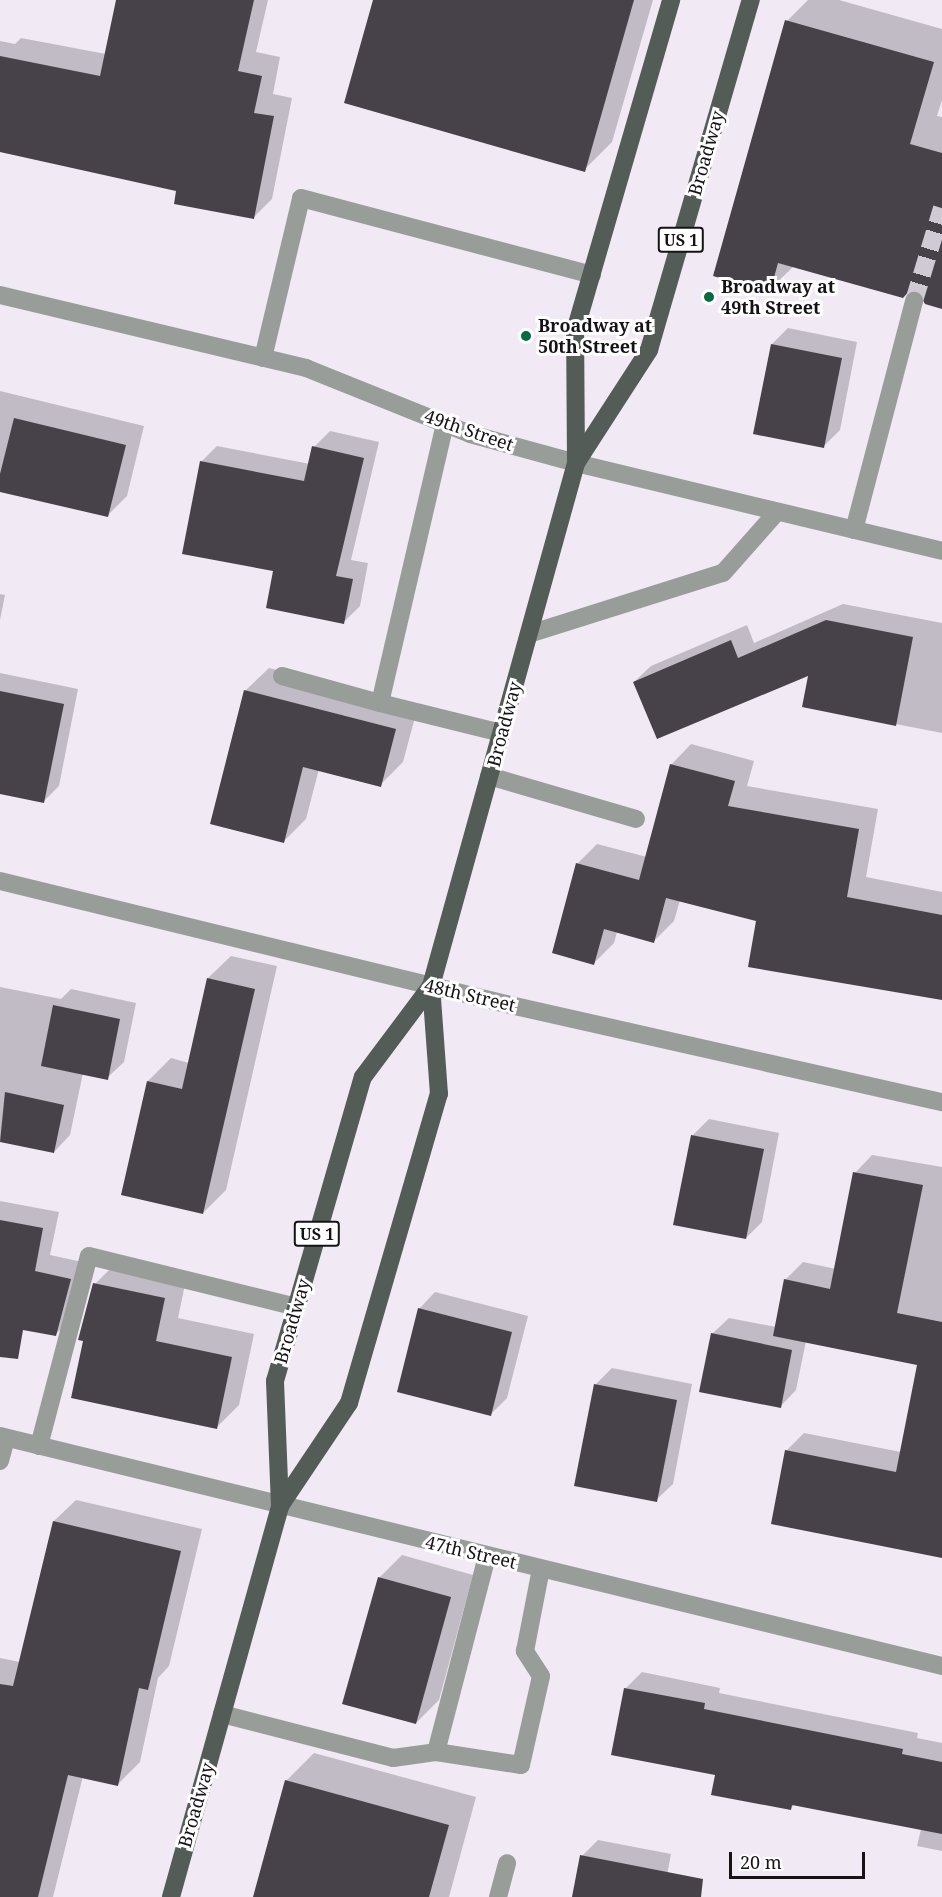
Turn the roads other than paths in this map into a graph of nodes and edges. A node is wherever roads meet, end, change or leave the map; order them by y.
1 (671, 0) edge
2 (751, 0) edge
3 (591, 275) junction
4 (0, 295) edge
5 (914, 301) tunnel mouth
6 (263, 358) junction
7 (445, 423) junction
8 (576, 463) junction
9 (777, 512) junction
10 (854, 530) junction
11 (942, 551) edge
12 (529, 634) junction
13 (282, 676) dead end
14 (380, 703) junction
15 (501, 733) junction
16 (489, 776) junction
17 (636, 819) dead end
18 (0, 881) edge
19 (430, 986) junction
20 (942, 1102) edge
21 (296, 1307) junction
22 (3, 1437) edge
23 (39, 1446) junction
24 (0, 1461) edge
25 (280, 1506) junction
26 (488, 1556) junction
27 (541, 1569) junction
28 (942, 1666) edge
29 (222, 1714) junction
30 (436, 1752) junction
31 (507, 1863) dead end
32 (171, 1897) edge
33 (498, 1897) edge

1 - 3 main road, Broadway / US 1
2 - 8 main road, Broadway / US 1
3 - 6 street
3 - 8 main road, Broadway / US 1
4 - 6 street, 49th Street
5 - 10 street
6 - 7 street, 49th Street
7 - 8 street, 49th Street
7 - 14 street
8 - 9 street, 49th Street
8 - 12 main road, Broadway / US 1
9 - 10 street, 49th Street
9 - 12 street
10 - 11 street, 49th Street
12 - 15 main road, Broadway / US 1
13 - 14 street
14 - 15 street
15 - 16 main road, Broadway / US 1
16 - 17 street
16 - 19 main road, Broadway / US 1
18 - 19 street, 48th Street
19 - 20 street, 48th Street
19 - 21 main road, Broadway / US 1
19 - 25 main road, Broadway / US 1
21 - 23 street
21 - 25 main road, Broadway / US 1
22 - 23 street, 47th Street
22 - 24 street
23 - 25 street, 47th Street
25 - 26 street, 47th Street
25 - 29 main road, Broadway / US 1
26 - 27 street, 47th Street
26 - 30 street
27 - 28 street, 47th Street
27 - 30 street
29 - 30 street
29 - 32 main road, Broadway / US 1
31 - 33 street

